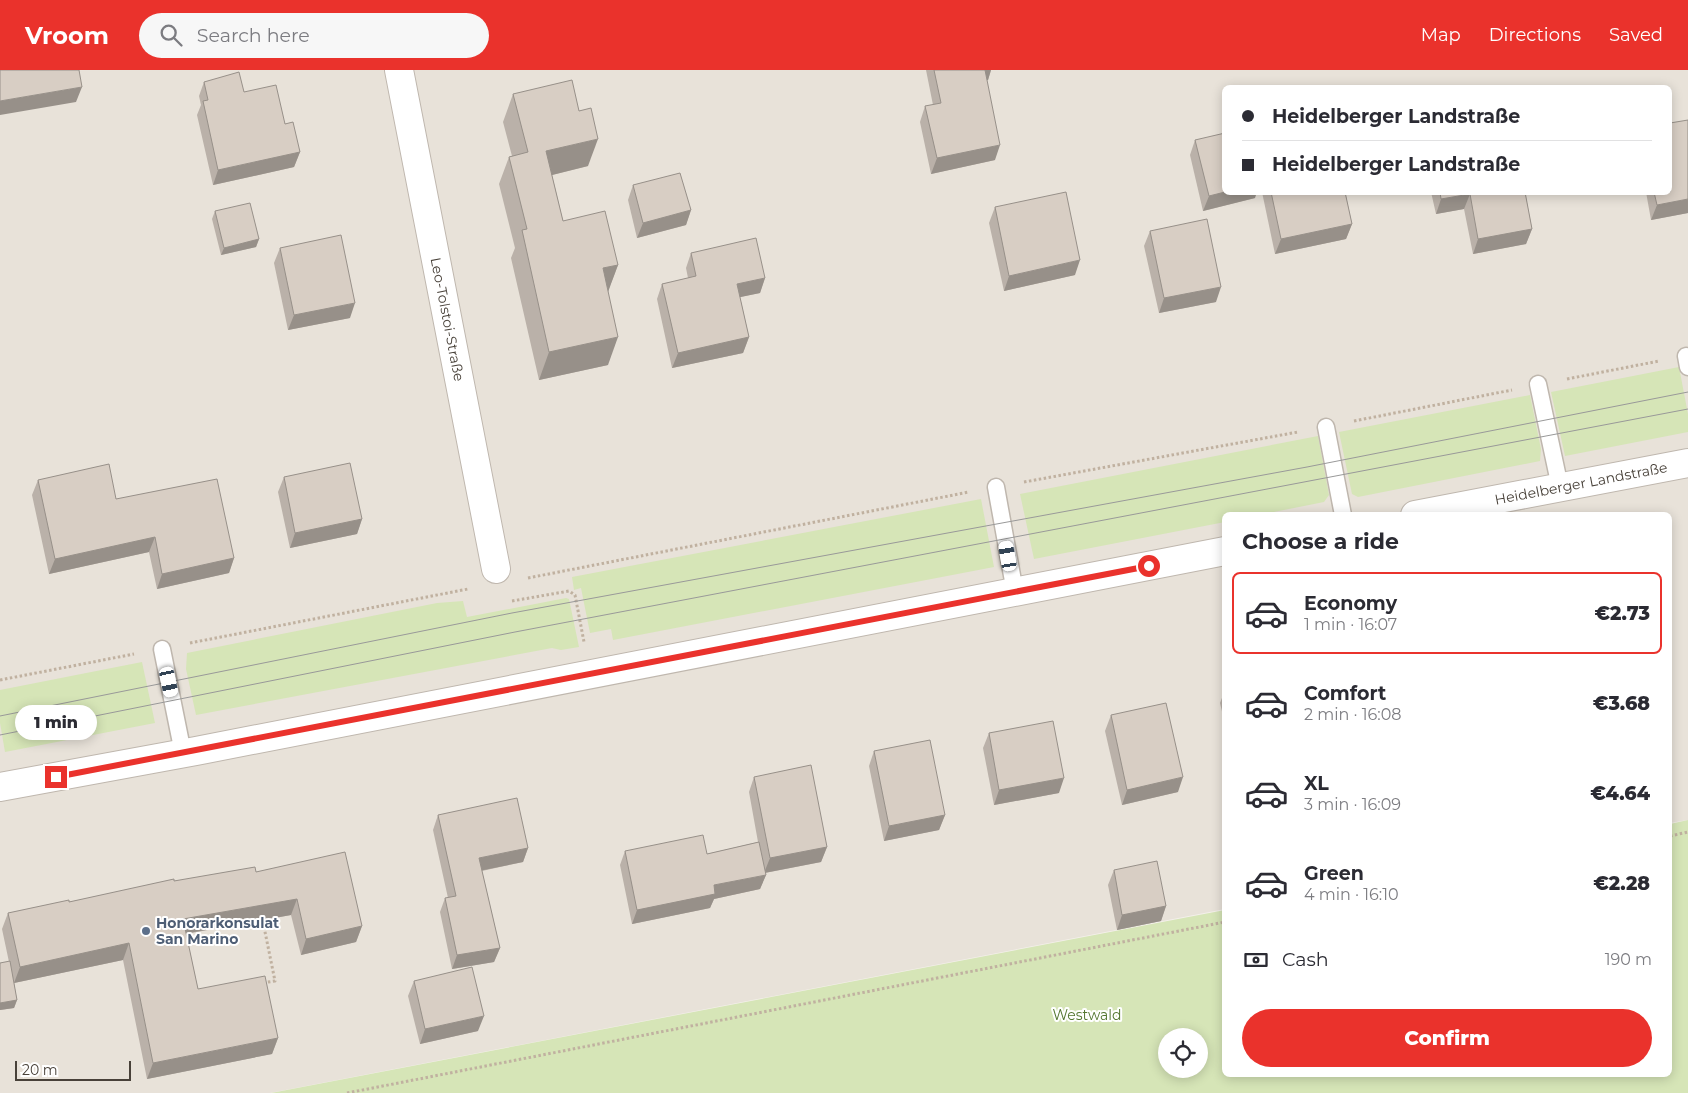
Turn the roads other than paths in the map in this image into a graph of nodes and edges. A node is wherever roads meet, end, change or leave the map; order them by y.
1 (399, 70) edge
2 (1538, 384) road end
3 (1326, 427) road end
4 (1688, 463) edge
5 (996, 487) road end
6 (1560, 487) junction
7 (1342, 512) edge
8 (1431, 512) edge
9 (1222, 553) edge
10 (496, 570) dead end
11 (1015, 592) junction
12 (162, 649) road end
13 (183, 753) junction
14 (1, 783) edge

1 - 10 street, Leo-Tolstoi-Straße
2 - 6 lane
3 - 7 lane
4 - 6 street, Heidelberger Landstraße
5 - 11 lane
6 - 8 street, Heidelberger Landstraße
9 - 11 street
11 - 13 street
12 - 13 lane
13 - 14 street

